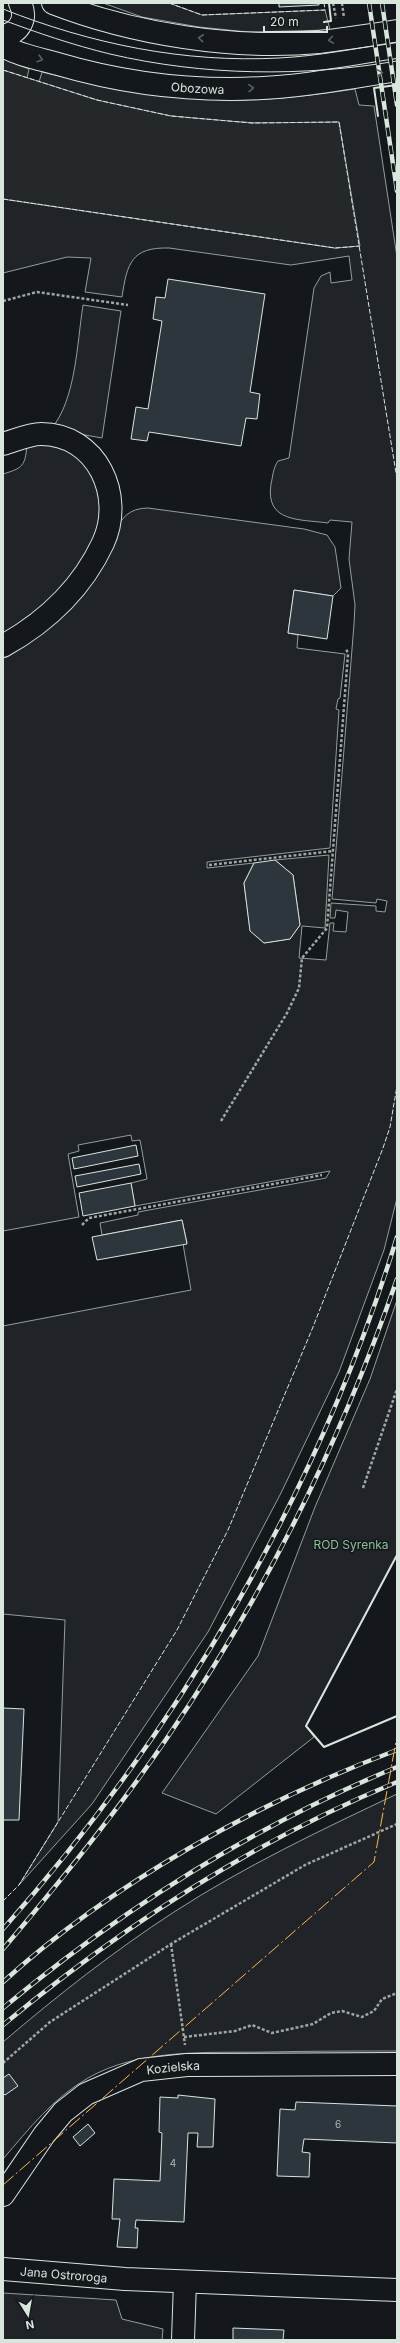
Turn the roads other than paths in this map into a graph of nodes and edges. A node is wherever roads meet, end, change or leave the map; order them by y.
1 (20, 3) edge
2 (54, 3) edge
3 (397, 31) edge
4 (3, 36) edge
5 (3, 46) edge
6 (397, 70) edge
7 (3, 444) edge
8 (3, 646) edge
9 (397, 2064) edge
10 (3, 2196) edge
11 (3, 2270) edge
12 (185, 2282) junction
13 (397, 2290) edge
14 (183, 2340) edge

1 - 4 street
3 -> 2 street
5 -> 6 street, Obozowa
7 - 8 street
9 - 10 street, Kozielska
11 - 12 street, Jana Ostroroga
12 - 13 street, Jana Ostroroga
12 - 14 street

